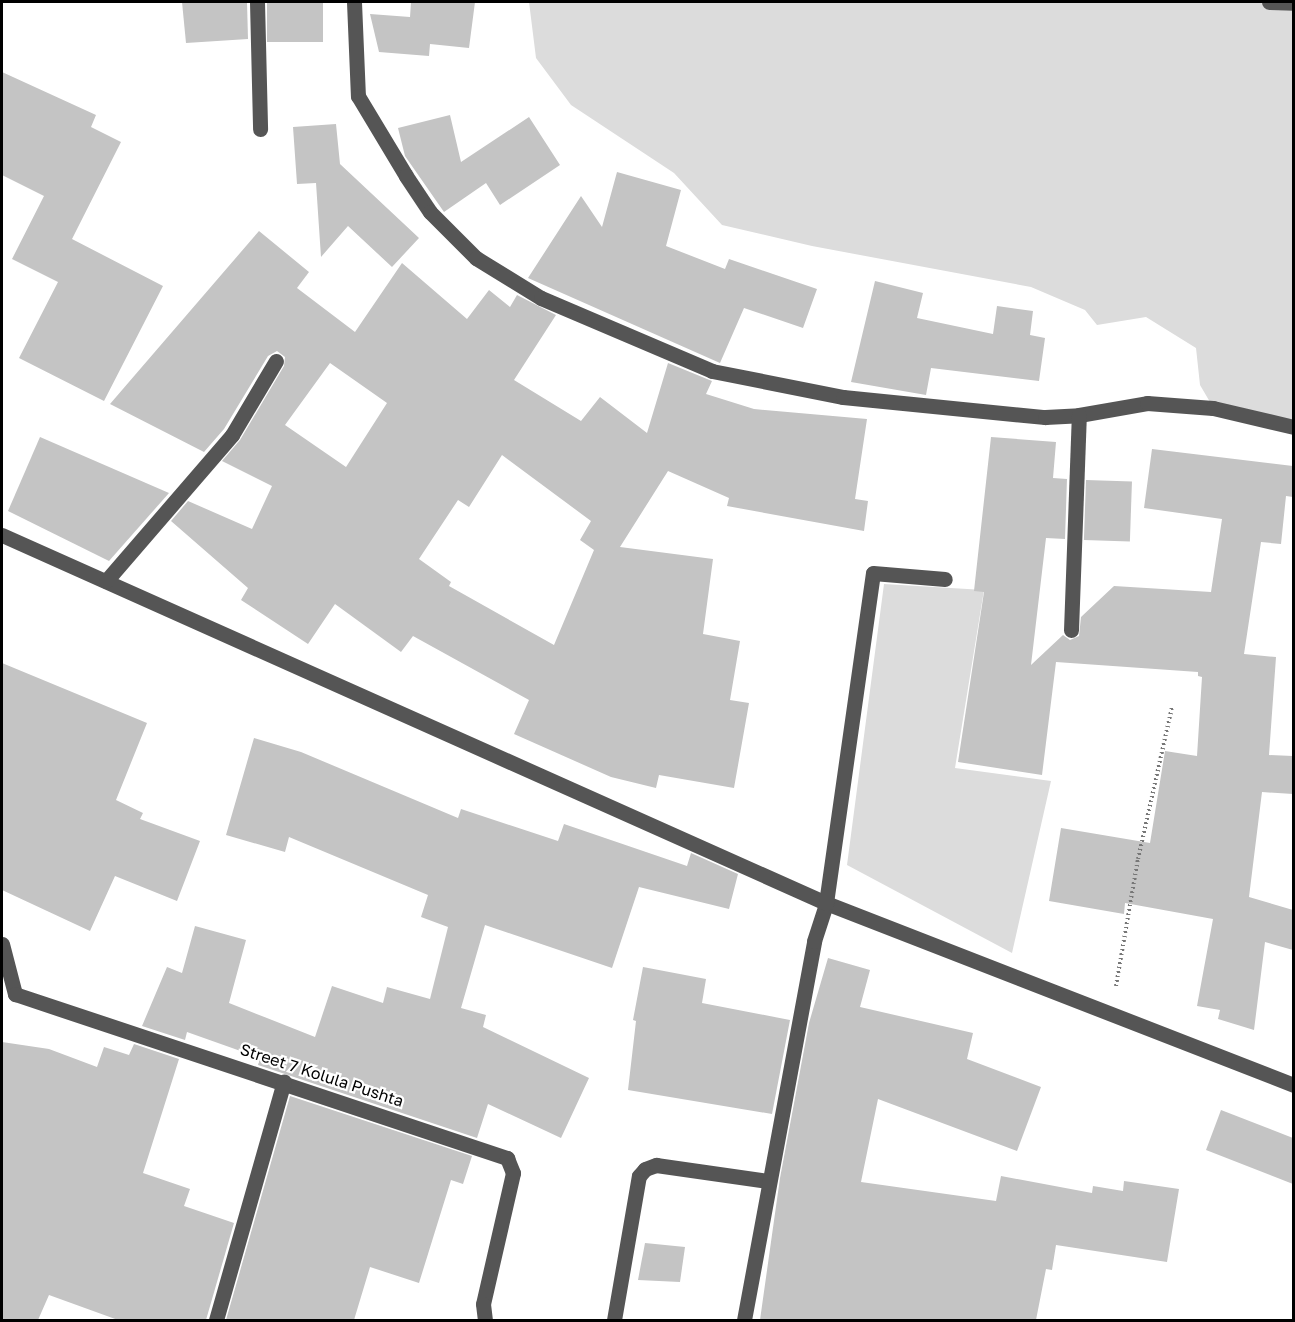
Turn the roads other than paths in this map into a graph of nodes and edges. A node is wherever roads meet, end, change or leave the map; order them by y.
1 (257, 2) edge
2 (354, 2) edge
3 (1269, 2) edge
4 (1293, 3) edge
5 (260, 129) dead end
6 (276, 361) dead end
7 (1079, 415) junction
8 (1293, 427) edge
9 (2, 535) edge
10 (945, 579) dead end
11 (106, 581) junction
12 (1071, 630) dead end
13 (826, 903) junction
14 (2, 944) edge
15 (284, 1081) junction
16 (1293, 1085) edge
17 (768, 1181) junction
18 (216, 1320) edge
19 (485, 1320) edge
20 (614, 1320) edge
21 (744, 1320) edge

1 - 5 street
2 - 7 street
3 - 4 street
6 - 11 street
7 - 8 street
7 - 12 street
9 - 11 street
10 - 13 street
11 - 13 street
13 - 16 street
13 - 17 street
14 - 15 street, Street 7 Kolula Pushta
15 - 18 street
15 - 19 street, Street 7 Kolula Pushta
17 - 20 street
17 - 21 street

